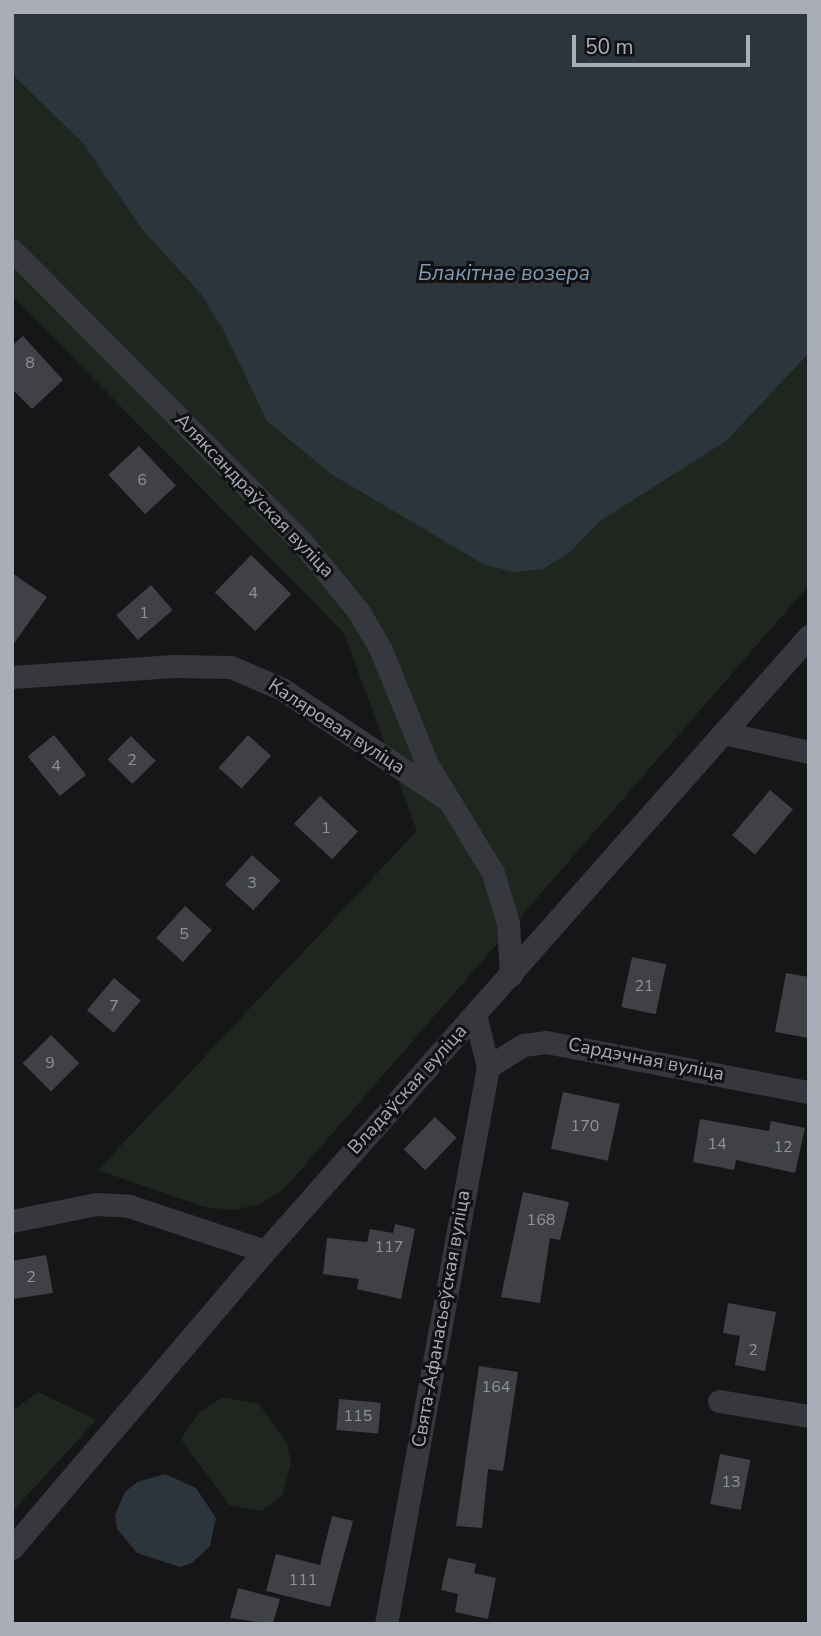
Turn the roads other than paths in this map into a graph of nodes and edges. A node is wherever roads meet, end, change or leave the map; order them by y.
1 (12, 250) edge
2 (809, 636) edge
3 (12, 677) edge
4 (724, 733) junction
5 (809, 752) edge
6 (446, 798) junction
7 (511, 975) junction
8 (475, 1015) junction
9 (488, 1067) junction
10 (809, 1092) edge
11 (12, 1221) edge
12 (265, 1251) junction
13 (719, 1401) dead end
14 (809, 1416) edge
15 (12, 1548) edge
16 (386, 1624) edge

1 - 6 street, Аляксандраўская вуліца
2 - 4 street, Владаўская вуліца
3 - 6 street, Каляровая вуліца
4 - 5 street
4 - 7 street, Владаўская вуліца
6 - 7 street, Аляксандраўская вуліца
7 - 8 street, Владаўская вуліца
8 - 9 street, Свята-Афанасьеўская вуліца
8 - 12 street, Владаўская вуліца
9 - 10 street, Сардэчная вуліца
9 - 16 street, Свята-Афанасьеўская вуліца
11 - 12 street
12 - 15 street, Владаўская вуліца
13 - 14 street

